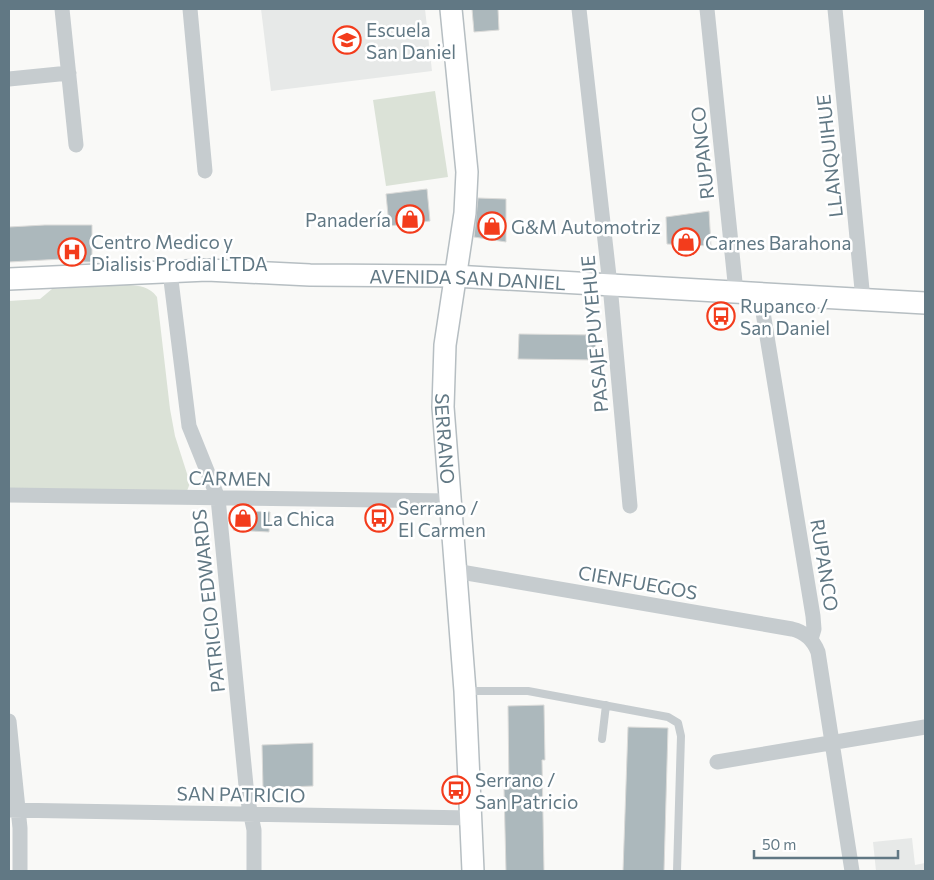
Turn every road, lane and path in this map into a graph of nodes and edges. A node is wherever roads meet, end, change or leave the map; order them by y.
1 (62, 9) edge
2 (190, 9) edge
3 (451, 9) edge
4 (579, 9) edge
5 (707, 9) edge
6 (835, 9) edge
7 (69, 74) junction
8 (9, 79) edge
9 (76, 146) dead end
10 (205, 172) dead end
11 (170, 272) junction
12 (454, 276) junction
13 (9, 279) edge
14 (610, 285) junction
15 (736, 292) junction
16 (760, 294) junction
17 (864, 300) junction
18 (925, 303) edge
19 (9, 495) edge
20 (218, 498) junction
21 (450, 501) junction
22 (630, 506) dead end
23 (455, 571) junction
24 (811, 639) junction
25 (464, 691) junction
26 (606, 706) junction
27 (9, 720) edge
28 (925, 727) edge
29 (602, 739) dead end
30 (832, 742) junction
31 (717, 762) dead end
32 (14, 810) edge
33 (250, 815) junction
34 (472, 818) junction
35 (20, 871) edge
36 (254, 871) edge
37 (473, 871) edge
38 (677, 871) edge
39 (852, 871) edge

1 - 7 street
2 - 10 street
3 - 12 street, SERRANO
4 - 14 street, PASAJE PUYEHUE
5 - 15 street, RUPANCO
6 - 17 street, LLANQUIHUE
7 - 8 street
7 - 9 street
11 - 12 street, AVENIDA SAN DANIEL
11 - 13 street, AVENIDA SAN DANIEL
11 - 20 street, PATRICIO EDWARDS
12 - 14 street, AVENIDA SAN DANIEL
12 - 21 street, SERRANO
14 - 15 street, AVENIDA SAN DANIEL
14 - 22 street, PASAJE PUYEHUE
15 - 16 street, AVENIDA SAN DANIEL
16 - 17 street, AVENIDA SAN DANIEL
16 - 24 street, RUPANCO
17 - 18 street, AVENIDA SAN DANIEL
19 - 20 street, CARMEN
20 - 21 street, CARMEN
20 - 33 street, PATRICIO EDWARDS
21 - 23 street, SERRANO
23 - 24 street, CIENFUEGOS
23 - 25 street, SERRANO
24 - 30 street, RUPANCO
25 - 26 lane
25 - 34 street, SERRANO
26 - 29 lane
26 - 38 lane
27 - 32 street
28 - 30 street
30 - 31 street
30 - 39 street, RUPANCO
32 - 33 street, SAN PATRICIO
32 - 35 street
33 - 34 street, SAN PATRICIO
33 - 36 street, PATRICIO EDWARDS
34 - 37 street, SERRANO

